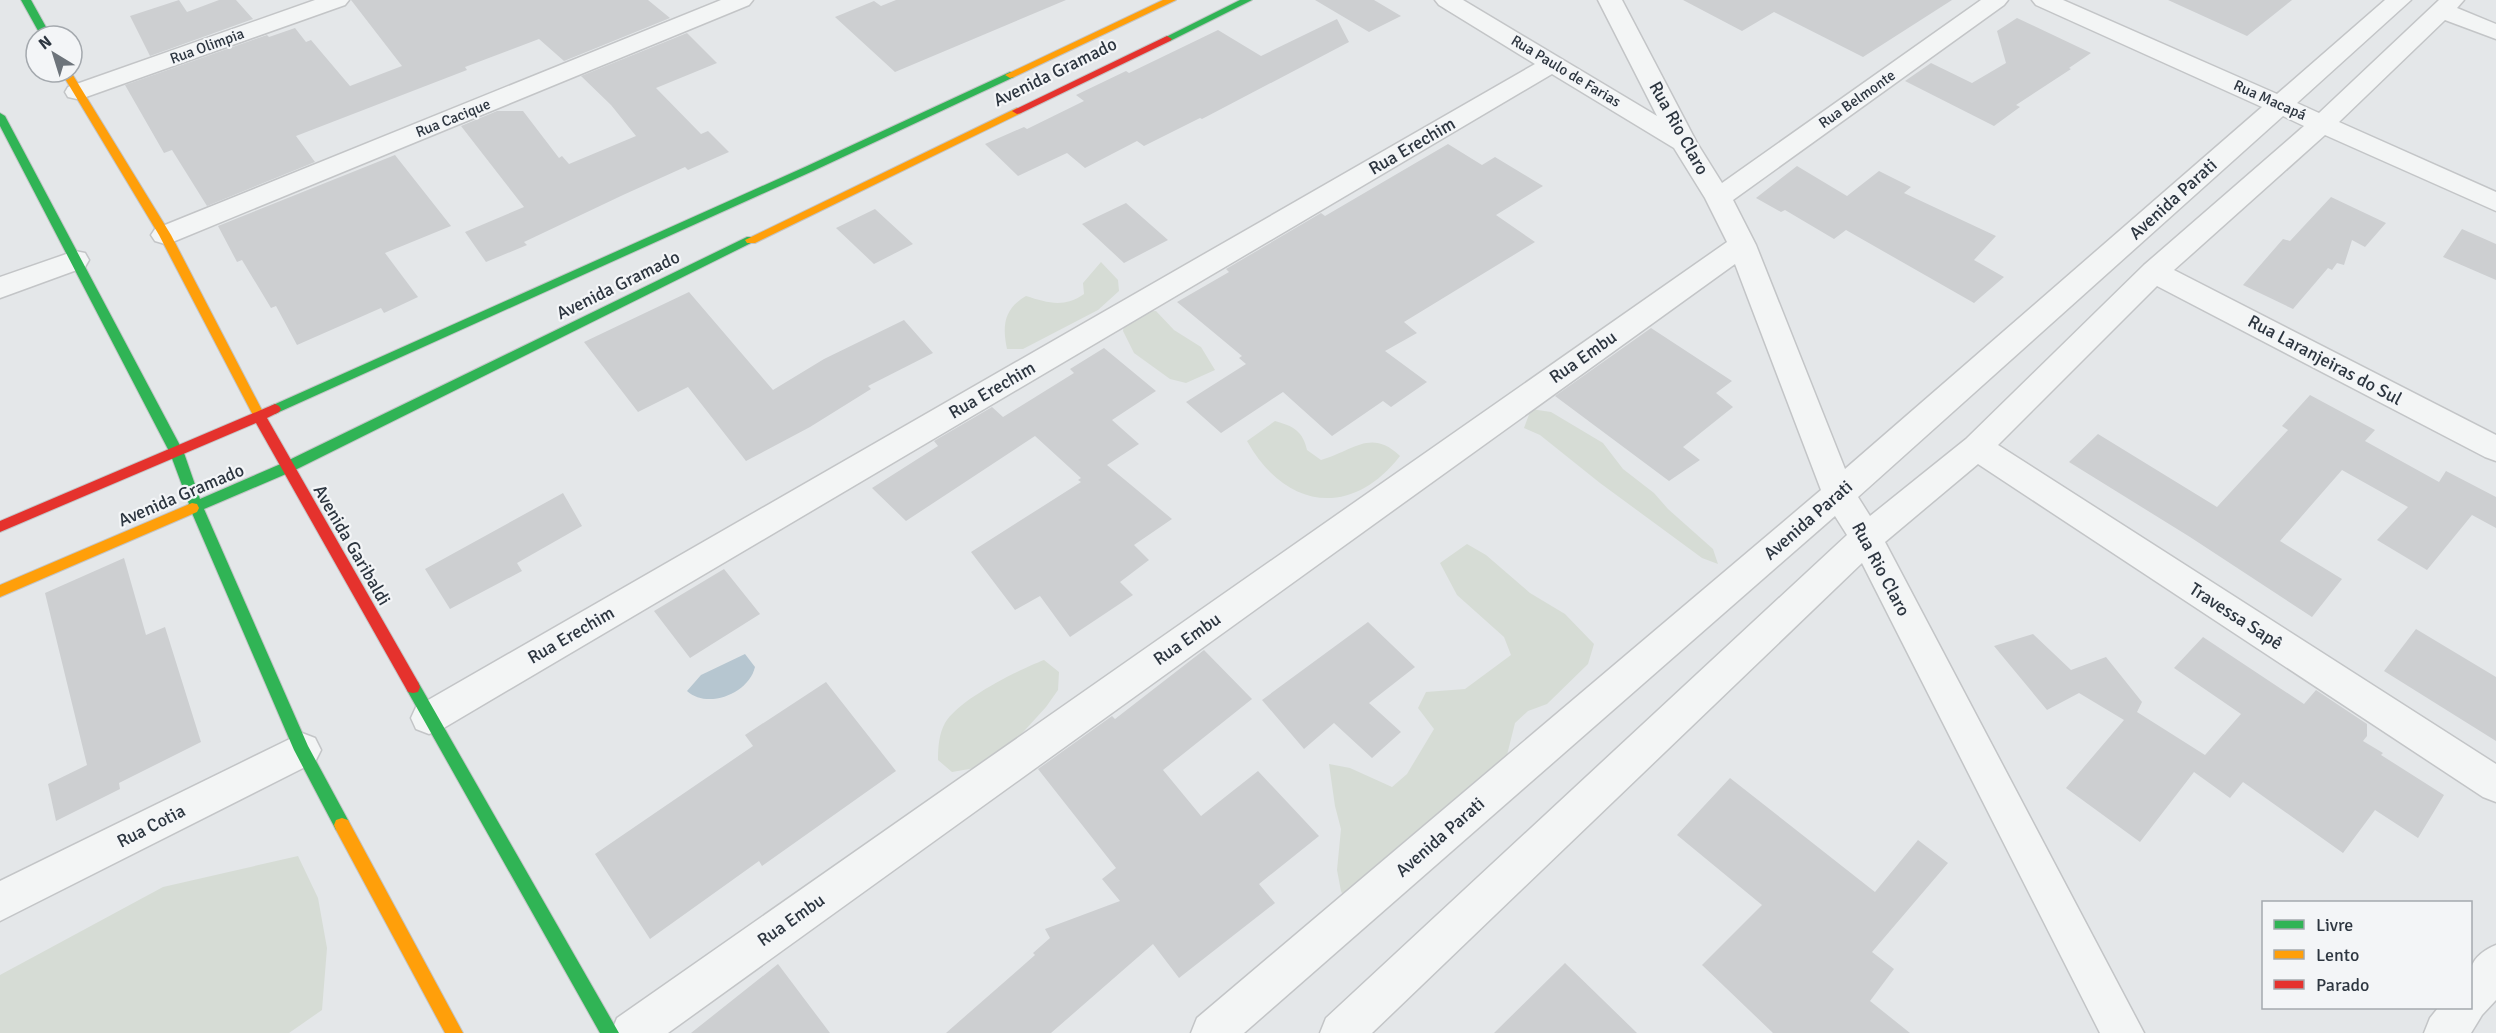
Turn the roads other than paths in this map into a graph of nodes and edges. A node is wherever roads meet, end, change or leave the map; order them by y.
1 (26, 0) edge
2 (337, 0) edge
3 (741, 0) edge
4 (1171, 0) edge
5 (1247, 0) edge
6 (1447, 0) edge
7 (1996, 0) edge
8 (2044, 0) edge
9 (2399, 0) edge
10 (1618, 3) edge
11 (2446, 5) edge
12 (39, 24) edge
13 (1121, 24) junction
14 (2496, 32) edge
15 (1155, 44) junction
16 (1554, 63) junction
17 (84, 78) edge
18 (73, 84) edge
19 (2280, 104) junction
20 (0, 116) edge
21 (2323, 123) junction
22 (1684, 143) junction
23 (809, 169) junction
24 (834, 188) junction
25 (1718, 198) junction
26 (2496, 202) edge
27 (165, 235) junction
28 (1742, 245) junction
29 (75, 260) junction
30 (2154, 272) junction
31 (0, 288) edge
32 (258, 415) junction
33 (1977, 447) junction
34 (2496, 449) edge
35 (177, 453) junction
36 (288, 467) junction
37 (1839, 494) junction
38 (197, 508) junction
39 (0, 527) edge
40 (1866, 538) junction
41 (0, 591) edge
42 (429, 718) junction
43 (302, 750) junction
44 (2496, 785) edge
45 (0, 902) edge
46 (2496, 966) edge
47 (2472, 996) edge
48 (2463, 1009) edge
49 (2117, 1030) edge
50 (449, 1031) edge
51 (610, 1033) edge
52 (632, 1033) edge
53 (1212, 1033) edge
54 (1341, 1033) edge
55 (2445, 1033) edge

1 - 12 main road
2 - 17 street, Rua Olimpia
3 - 27 street, Rua Cacique
4 - 13 main road, Avenida Gramado
5 - 15 main road, Avenida Gramado
6 - 16 street, Rua Paulo de Farias
7 - 25 street, Rua Belmonte
8 - 19 street, Rua Macapá
9 - 19 street, Avenida Parati
10 - 22 street, Rua Rio Claro
11 - 14 street
11 - 21 street
13 - 15 main road
13 - 23 main road, Avenida Gramado
15 - 24 main road, Avenida Gramado
16 - 22 street, Rua Paulo de Farias
16 - 42 street, Rua Erechim
18 - 27 main road, Avenida Garibaldi
19 - 21 street, Rua Macapá
19 - 37 street, Avenida Parati
20 - 29 main road
21 - 26 street, Rua Macapá
21 - 30 street
22 - 25 street, Rua Rio Claro
23 - 24 main road
23 - 32 main road, Avenida Gramado
24 - 36 main road, Avenida Gramado
25 - 28 street, Rua Rio Claro
27 - 32 main road, Avenida Garibaldi
28 - 37 street, Rua Rio Claro
28 - 52 street, Rua Embu
29 - 31 street
29 - 35 main road
30 - 33 street
30 - 34 street, Rua Laranjeiras do Sul
32 - 35 main road, Avenida Gramado
32 - 36 main road, Avenida Garibaldi
33 - 40 street
33 - 44 street, Travessa Sapê
35 - 38 main road
35 - 39 main road, Avenida Gramado
36 - 38 main road, Avenida Gramado
36 - 42 main road, Avenida Garibaldi
37 - 40 street, Rua Rio Claro
37 - 53 street, Avenida Parati
38 - 41 main road, Avenida Gramado
38 - 43 main road
40 - 49 street, Rua Rio Claro
40 - 54 street
42 - 51 main road, Avenida Garibaldi
43 - 45 street, Rua Cotia
43 - 50 main road
46 - 47 street
48 - 55 street

